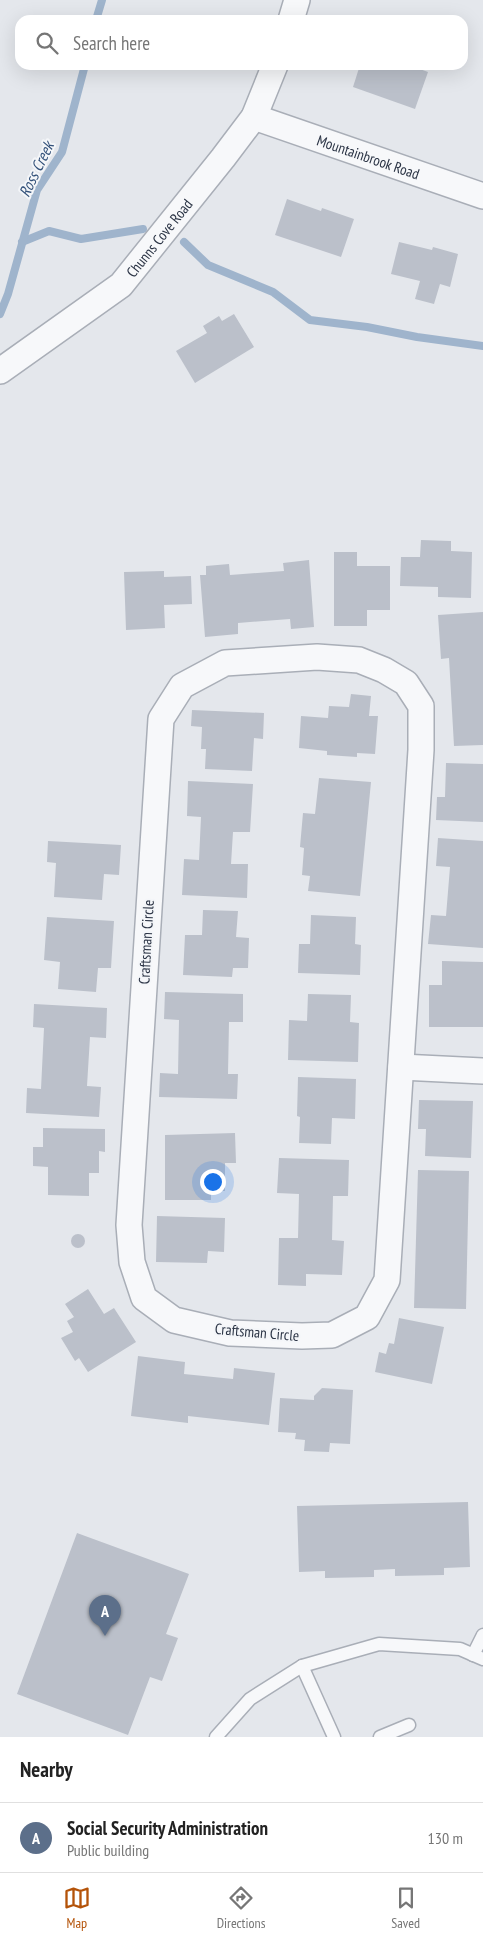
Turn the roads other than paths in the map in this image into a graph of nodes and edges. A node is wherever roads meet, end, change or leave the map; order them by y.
1 (297, 0) edge
2 (292, 15) edge
3 (273, 70) edge
4 (254, 116) junction
5 (483, 196) edge
6 (0, 372) edge
7 (401, 1067) junction
8 (483, 1070) edge
9 (483, 1635) edge
10 (478, 1657) edge
11 (302, 1666) junction
12 (409, 1725) dead end
13 (216, 1737) edge
14 (334, 1737) edge
15 (380, 1737) edge

1 - 2 street
3 - 4 street, Chunns Cove Road
4 - 5 street, Mountainbrook Road
4 - 6 street, Chunns Cove Road
7 - 7 street, Craftsman Circle
7 - 8 street
9 - 10 lane
10 - 11 lane
11 - 13 lane
11 - 14 lane
12 - 15 lane

